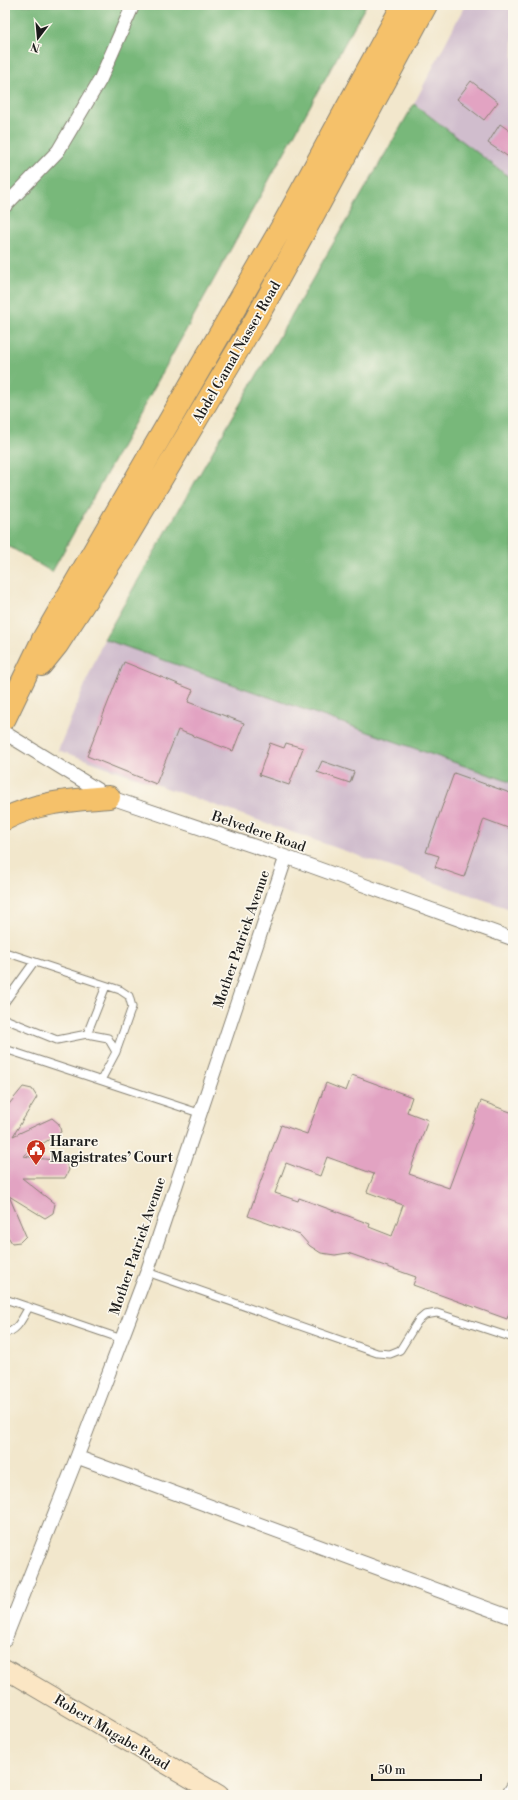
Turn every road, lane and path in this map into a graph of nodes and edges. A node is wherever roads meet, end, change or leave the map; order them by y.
1 (133, 5) edge
2 (422, 6) edge
3 (5, 206) edge
4 (5, 718) edge
5 (5, 733) edge
6 (109, 797) junction
7 (5, 819) edge
8 (286, 857) junction
9 (513, 939) edge
10 (5, 952) edge
11 (34, 962) junction
12 (106, 986) junction
13 (5, 1002) edge
14 (5, 1019) edge
15 (88, 1034) junction
16 (5, 1049) edge
17 (116, 1052) junction
18 (101, 1080) junction
19 (199, 1113) junction
20 (147, 1272) junction
21 (5, 1299) edge
22 (29, 1307) junction
23 (5, 1333) edge
24 (513, 1338) edge
25 (122, 1339) junction
26 (77, 1457) junction
27 (513, 1618) edge
28 (5, 1639) edge
29 (5, 1669) edge
30 (513, 1787) edge
31 (219, 1795) edge
32 (508, 1795) edge

1 - 3 street
2 - 4 highway, Abdel Gamal Nasser Road
5 - 6 street, Belvedere Road
6 - 7 highway
6 - 8 street, Belvedere Road
8 - 9 street, Belvedere Road
8 - 19 street, Mother Patrick Avenue
10 - 11 lane
11 - 12 lane
11 - 13 lane
12 - 15 lane
12 - 17 lane
14 - 15 lane
15 - 17 lane
16 - 18 lane
17 - 18 lane
18 - 19 lane
19 - 20 street, Mother Patrick Avenue
20 - 24 lane
20 - 25 street, Mother Patrick Avenue
21 - 22 lane
22 - 23 lane
22 - 25 lane
25 - 26 street, Mother Patrick Avenue
26 - 27 street
26 - 28 street, Mother Patrick Avenue
29 - 31 main road, Robert Mugabe Road
30 - 32 street

